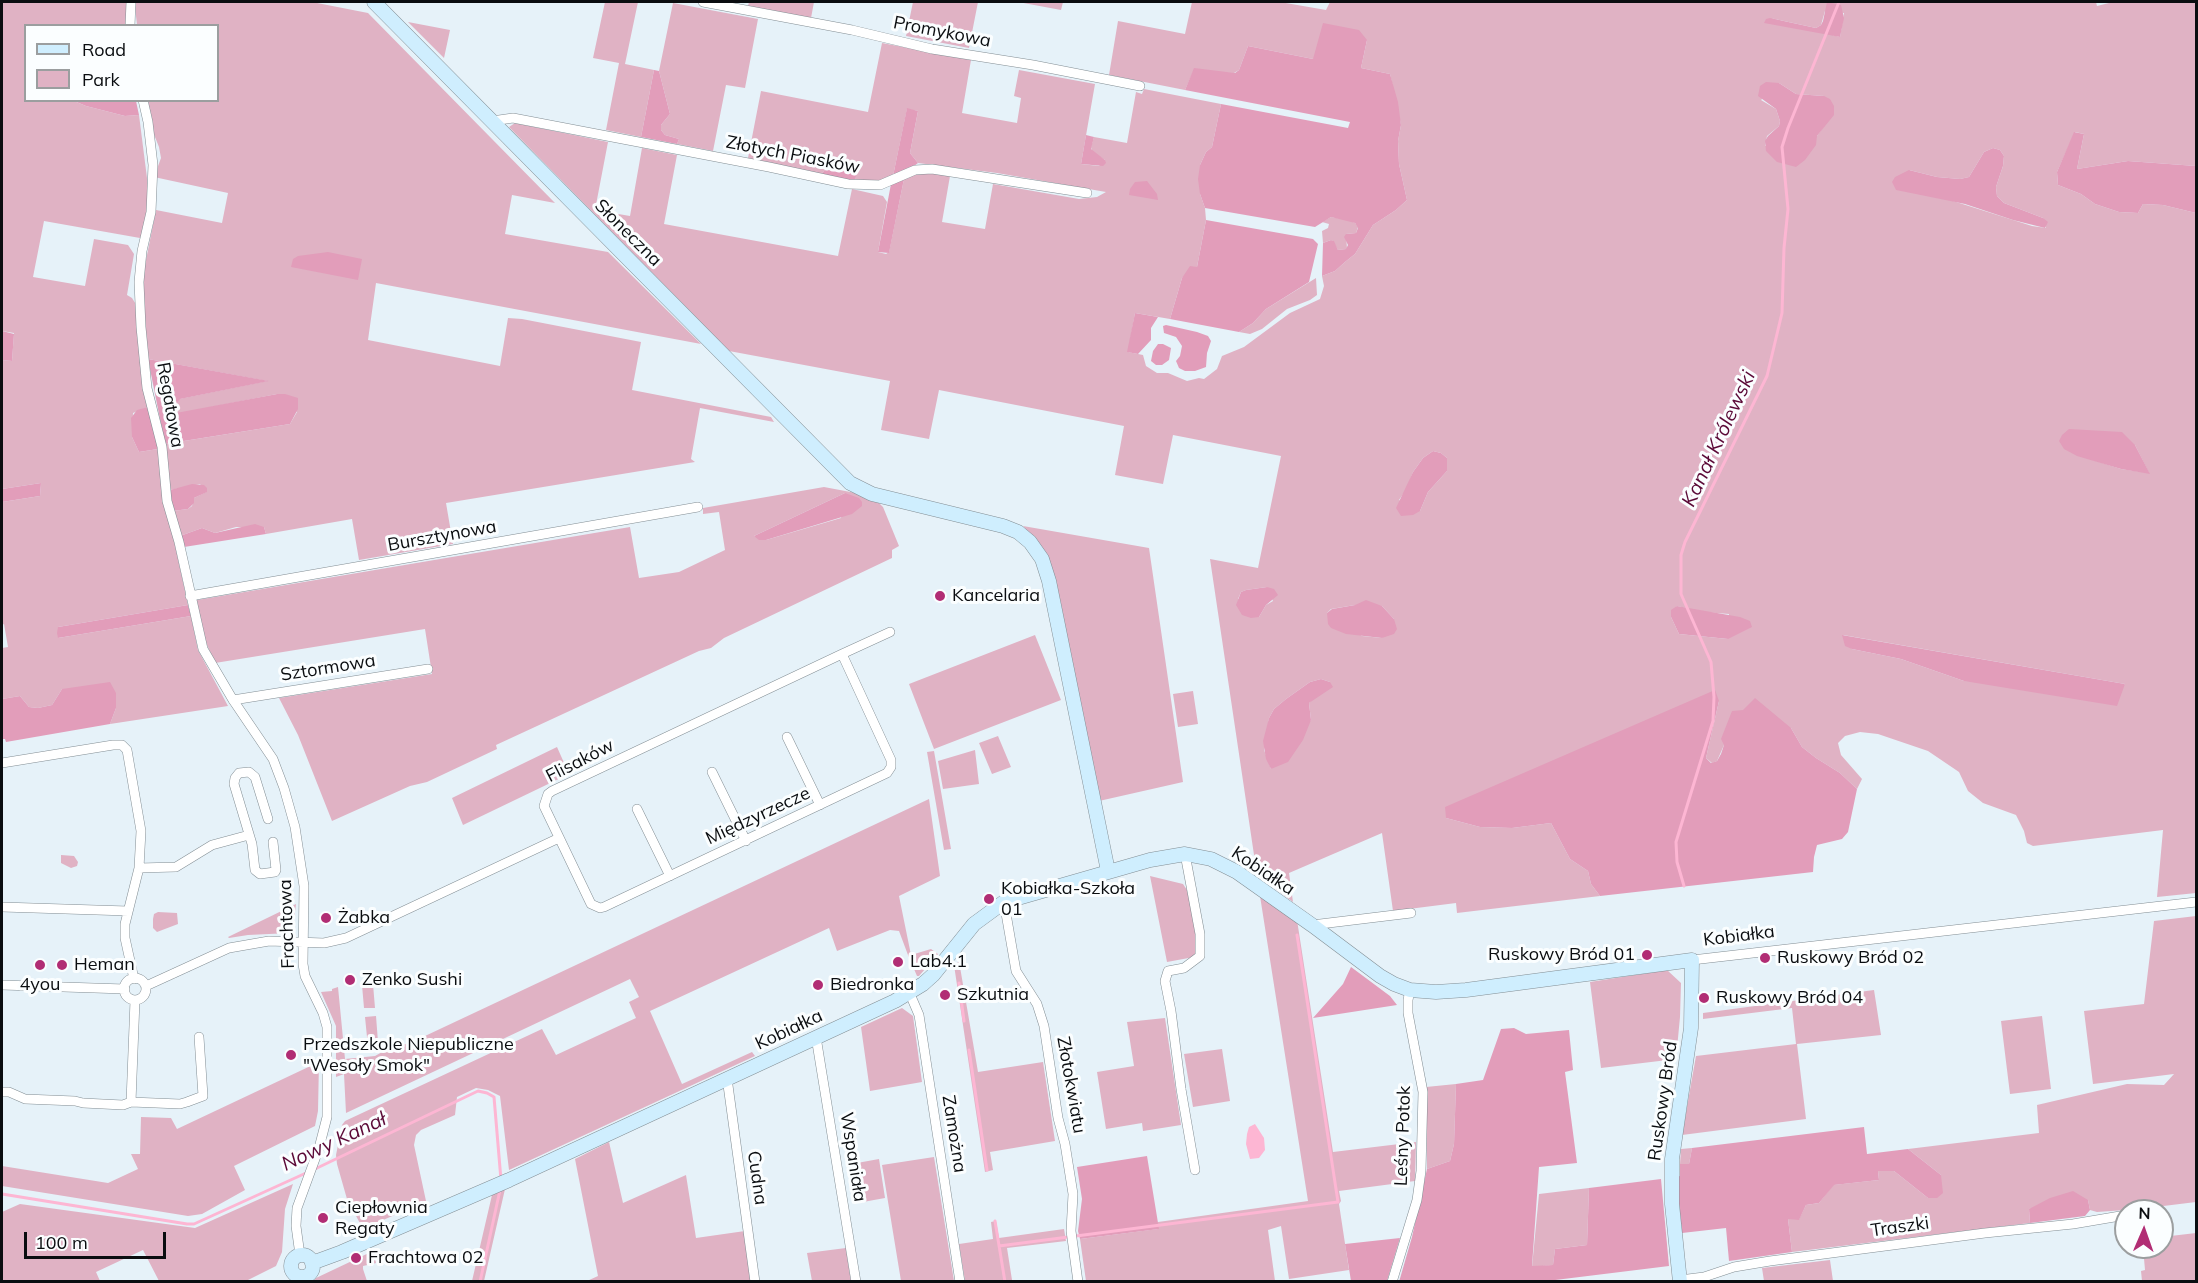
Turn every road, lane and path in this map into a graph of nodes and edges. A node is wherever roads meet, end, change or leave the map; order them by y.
1 (131, 2) edge
2 (374, 2) edge
3 (703, 2) edge
4 (130, 24) edge
5 (1140, 86) dead end
6 (143, 102) edge
7 (492, 121) junction
8 (1087, 193) dead end
9 (698, 507) dead end
10 (190, 596) junction
11 (890, 632) dead end
12 (842, 654) junction
13 (428, 669) dead end
14 (234, 702) junction
15 (787, 737) dead end
16 (2, 763) edge
17 (712, 772) dead end
18 (820, 805) junction
19 (637, 808) dead end
20 (268, 819) dead end
21 (249, 835) junction
22 (559, 838) junction
23 (746, 841) junction
24 (273, 842) dead end
25 (1185, 854) junction
26 (139, 868) junction
27 (1108, 871) junction
28 (670, 876) junction
29 (1004, 902) junction
30 (2196, 902) edge
31 (2, 908) edge
32 (128, 911) junction
33 (1411, 913) dead end
34 (1312, 925) junction
35 (303, 943) junction
36 (1692, 960) junction
37 (134, 979) junction
38 (2, 985) edge
39 (146, 986) junction
40 (124, 990) junction
41 (1410, 990) junction
42 (910, 993) junction
43 (135, 1000) junction
44 (199, 1037) dead end
45 (816, 1037) junction
46 (727, 1078) junction
47 (2, 1092) edge
48 (131, 1102) junction
49 (1195, 1170) dead end
50 (2114, 1217) edge
51 (306, 1259) junction
52 (288, 1277) edge
53 (755, 1281) edge
54 (856, 1281) edge
55 (960, 1281) edge
56 (1078, 1281) edge
57 (1392, 1281) edge
58 (1680, 1281) edge

1 - 4 street
2 - 7 street, Słoneczna
3 - 5 street, Promykowa
6 - 10 street, Regatowa
7 - 8 street, Złotych Piasków
7 - 27 street, Słoneczna
9 - 10 street, Bursztynowa
10 - 14 street, Regatowa
11 - 12 street, Flisaków
12 - 18 street, Międzyrzecze
12 - 22 street, Flisaków
13 - 14 street, Sztormowa
14 - 35 street, Frachtowa
15 - 18 street
16 - 26 street
17 - 23 street
18 - 23 street, Międzyrzecze
19 - 28 street
20 - 21 street
21 - 24 street
21 - 26 street
22 - 28 street, Międzyrzecze
22 - 35 street
23 - 28 street, Międzyrzecze
25 - 27 street, Kobiałka
25 - 34 street, Kobiałka
25 - 49 street
26 - 32 street
27 - 29 street, Kobiałka
29 - 42 street, Kobiałka
29 - 56 street, Złotokwiatu
30 - 36 street, Kobiałka
31 - 32 street
32 - 37 street
33 - 34 street
34 - 41 street, Kobiałka
35 - 39 street
35 - 51 street, Frachtowa
36 - 41 street, Kobiałka
36 - 58 street, Ruskowy Bród
37 - 39 street
37 - 40 street
38 - 40 street
39 - 43 street
40 - 43 street
41 - 57 street, Leśny Potok
42 - 45 street, Kobiałka
42 - 55 street, Zamożna
43 - 48 street
44 - 48 street
45 - 46 street, Kobiałka
45 - 54 street, Wspaniała
46 - 51 street, Kobiałka
46 - 53 street, Cudna
47 - 48 street
50 - 58 street, Traszki
51 - 52 street, Kobiałka

